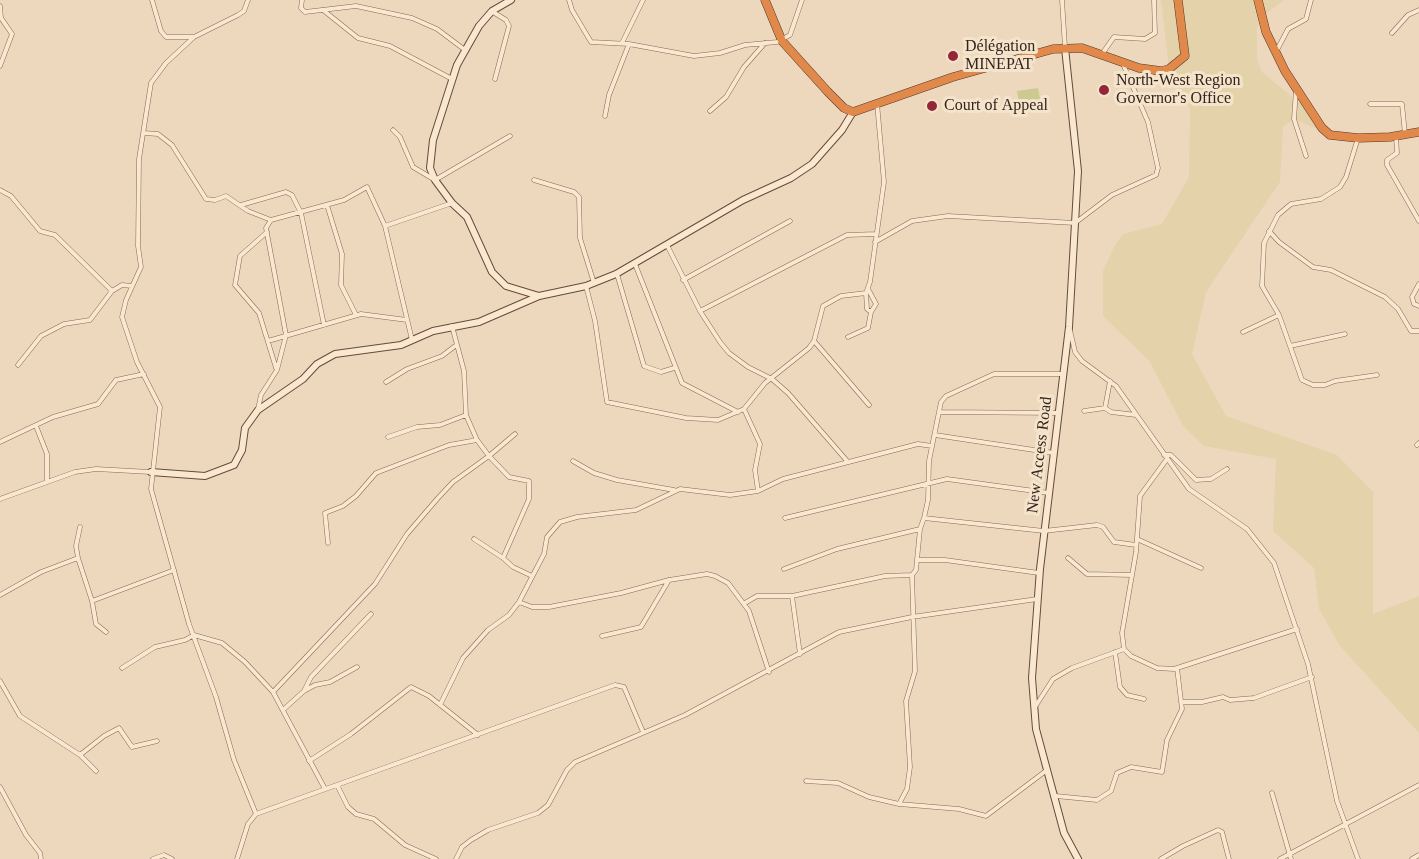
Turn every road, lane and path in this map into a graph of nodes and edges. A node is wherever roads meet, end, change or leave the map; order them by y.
1 (152, 0) edge
2 (248, 0) edge
3 (302, 0) edge
4 (511, 0) edge
5 (570, 0) edge
6 (643, 0) edge
7 (765, 0) edge
8 (802, 0) edge
9 (1062, 0) edge
10 (1154, 0) edge
11 (1178, 0) edge
12 (1258, 0) edge
13 (1311, 0) edge
14 (0, 6) edge
15 (1419, 9) edge
16 (322, 10) junction
17 (492, 11) junction
18 (1392, 33) dead end
19 (194, 38) junction
20 (782, 40) junction
21 (622, 43) junction
22 (765, 43) junction
23 (629, 44) junction
24 (1065, 48) junction
25 (465, 50) junction
26 (1102, 55) junction
27 (1276, 55) junction
28 (1122, 62) junction
29 (0, 66) edge
30 (495, 79) dead end
31 (453, 80) junction
32 (1296, 89) junction
33 (877, 103) junction
34 (1370, 104) dead end
35 (710, 111) dead end
36 (853, 112) junction
37 (605, 116) dead end
38 (393, 130) dead end
39 (1419, 132) edge
40 (144, 133) junction
41 (510, 136) dead end
42 (1401, 136) junction
43 (1358, 138) junction
44 (1306, 156) dead end
45 (435, 180) junction
46 (534, 180) dead end
47 (0, 190) edge
48 (452, 203) junction
49 (241, 205) junction
50 (327, 205) junction
51 (301, 213) junction
52 (271, 220) junction
53 (790, 221) dead end
54 (1419, 221) edge
55 (1075, 223) junction
56 (385, 226) junction
57 (1269, 231) junction
58 (267, 232) junction
59 (876, 234) junction
60 (875, 242) junction
61 (667, 244) junction
62 (635, 264) junction
63 (616, 274) junction
64 (683, 280) junction
65 (594, 284) junction
66 (1419, 284) edge
67 (132, 286) junction
68 (586, 286) junction
69 (112, 291) junction
70 (867, 291) junction
71 (539, 296) junction
72 (1419, 306) edge
73 (700, 311) junction
74 (871, 312) junction
75 (1279, 315) junction
76 (356, 316) junction
77 (407, 320) junction
78 (324, 325) junction
79 (452, 326) junction
80 (1070, 327) junction
81 (1419, 331) edge
82 (1243, 332) dead end
83 (1345, 334) dead end
84 (286, 335) junction
85 (848, 337) dead end
86 (268, 341) junction
87 (412, 341) junction
88 (814, 341) junction
89 (455, 346) junction
90 (1290, 346) junction
91 (18, 365) dead end
92 (674, 368) junction
93 (277, 370) junction
94 (144, 374) junction
95 (1065, 374) junction
96 (1377, 375) dead end
97 (772, 379) junction
98 (1110, 381) junction
99 (386, 382) dead end
100 (869, 405) dead end
101 (1105, 408) junction
102 (744, 409) junction
103 (258, 410) junction
104 (1084, 411) dead end
105 (738, 412) junction
106 (939, 412) junction
107 (1059, 413) junction
108 (466, 415) junction
109 (1137, 415) junction
110 (36, 426) junction
111 (515, 434) dead end
112 (935, 435) junction
113 (388, 437) dead end
114 (477, 440) junction
115 (0, 442) edge
116 (932, 446) junction
117 (1054, 453) junction
118 (489, 456) junction
119 (1166, 457) junction
120 (573, 461) dead end
121 (848, 462) junction
122 (1227, 468) dead end
123 (151, 472) junction
124 (47, 482) junction
125 (928, 483) junction
126 (675, 490) junction
127 (758, 491) junction
128 (1049, 493) junction
129 (0, 499) edge
130 (785, 518) dead end
131 (924, 518) junction
132 (80, 527) dead end
133 (920, 529) junction
134 (1044, 531) junction
135 (474, 539) dead end
136 (1137, 539) junction
137 (328, 543) dead end
138 (1136, 545) junction
139 (78, 558) junction
140 (502, 558) junction
141 (1068, 558) dead end
142 (918, 560) junction
143 (1201, 568) dead end
144 (784, 569) dead end
145 (174, 570) junction
146 (1040, 573) junction
147 (912, 575) junction
148 (1132, 575) junction
149 (532, 576) junction
150 (669, 580) junction
151 (0, 595) edge
152 (792, 596) junction
153 (1038, 599) junction
154 (92, 601) junction
155 (519, 602) junction
156 (745, 603) junction
157 (371, 614) dead end
158 (912, 617) junction
159 (1298, 629) junction
160 (106, 632) dead end
161 (194, 635) junction
162 (602, 636) dead end
163 (1124, 650) junction
164 (1115, 652) junction
165 (800, 654) junction
166 (357, 667) dead end
167 (122, 668) dead end
168 (1177, 668) junction
169 (769, 672) junction
170 (1312, 677) junction
171 (0, 681) edge
172 (273, 692) junction
173 (304, 692) junction
174 (1144, 699) dead end
175 (1181, 702) junction
176 (440, 705) junction
177 (283, 710) junction
178 (1033, 710) junction
179 (644, 732) junction
180 (479, 735) junction
181 (156, 741) dead end
182 (80, 755) junction
183 (309, 761) junction
184 (1048, 770) junction
185 (96, 771) dead end
186 (806, 781) dead end
187 (1419, 784) edge
188 (337, 785) junction
189 (0, 787) edge
190 (325, 789) junction
191 (1272, 793) dead end
192 (1056, 796) junction
193 (898, 804) junction
194 (256, 814) junction
195 (1344, 823) junction
196 (1419, 855) edge
197 (1290, 857) edge
198 (1164, 858) edge
199 (41, 859) edge
200 (153, 859) edge
201 (172, 859) edge
202 (237, 859) edge
203 (436, 859) edge
204 (456, 859) edge
205 (1078, 859) edge
206 (1229, 859) edge
207 (1280, 859) edge
208 (1358, 859) edge
209 (1412, 859) edge

1 - 19 street
2 - 19 street
3 - 16 street
4 - 17 street
5 - 21 street
6 - 21 street
7 - 20 highway
8 - 20 street
9 - 24 street
10 - 26 street
11 - 28 highway
12 - 27 highway
13 - 27 street
14 - 29 street
15 - 18 street
16 - 25 street
16 - 31 street
17 - 25 street
17 - 30 street
19 - 40 street
20 - 22 street
20 - 36 highway
21 - 23 street
22 - 23 street
22 - 35 street
23 - 37 street
24 - 26 highway
24 - 33 highway
24 - 55 street, New Access Road
25 - 31 street
26 - 28 highway
27 - 32 highway
28 - 55 street
31 - 45 street
32 - 43 highway
32 - 44 street
33 - 36 highway
33 - 59 street
34 - 42 street
36 - 61 street
38 - 45 street
39 - 42 highway
40 - 49 street
40 - 67 street
41 - 45 street
42 - 43 highway
42 - 54 street
43 - 57 street
45 - 48 street
46 - 65 street
47 - 69 street
48 - 56 street
48 - 71 street
49 - 51 street
49 - 52 street
50 - 51 street
50 - 56 street
50 - 76 street
51 - 52 street
51 - 78 street
52 - 58 street
53 - 64 street
55 - 60 street
55 - 80 street, New Access Road
56 - 77 street
57 - 75 street
57 - 81 street
58 - 84 street
58 - 86 street
59 - 60 street
59 - 73 street
60 - 70 street
61 - 62 street
61 - 64 street
62 - 63 street
62 - 92 street
63 - 65 street
63 - 92 street
64 - 73 street
65 - 68 street
66 - 72 street
67 - 69 street
67 - 94 street
68 - 71 street
68 - 105 street
69 - 91 street
70 - 74 street
70 - 74 street
70 - 88 street
71 - 79 street
73 - 97 street
74 - 85 street
75 - 82 street
75 - 90 street
76 - 77 street
76 - 78 street
77 - 87 street
78 - 84 street
79 - 87 street
79 - 89 street
80 - 95 street, New Access Road
80 - 98 street
83 - 90 street
84 - 86 street
84 - 93 street
86 - 93 street
87 - 103 street
88 - 97 street
88 - 100 street
89 - 99 street
89 - 108 street
90 - 96 street
92 - 105 street
93 - 103 street
94 - 110 street
94 - 123 street
95 - 106 street
95 - 107 street, New Access Road
97 - 102 street
97 - 121 street
98 - 101 street
98 - 109 street
101 - 104 street
101 - 109 street
102 - 105 street
102 - 127 street
103 - 123 street
106 - 107 street
106 - 112 street
107 - 117 street, New Access Road
108 - 113 street
108 - 114 street
109 - 119 street
110 - 115 street
110 - 124 street
111 - 118 street
112 - 116 street
112 - 117 street
114 - 118 street
114 - 137 street
116 - 121 street
116 - 125 street
117 - 128 street, New Access Road
118 - 140 street
118 - 172 street
119 - 122 street
119 - 136 street
119 - 159 street
120 - 126 street
121 - 127 street
123 - 124 street
123 - 145 street
124 - 129 street
125 - 128 street
125 - 130 street
125 - 131 street
126 - 127 street
126 - 149 street
128 - 134 street, New Access Road
131 - 133 street
131 - 134 street
132 - 139 street
133 - 142 street
133 - 144 street
134 - 138 street
134 - 146 street, New Access Road
135 - 140 street
136 - 138 street
136 - 143 street
138 - 148 street
139 - 151 street
139 - 154 street
140 - 149 street
141 - 148 street
142 - 146 street
142 - 147 street
145 - 154 street
145 - 161 street
146 - 153 street, New Access Road
147 - 152 street
147 - 158 street
148 - 163 street
149 - 155 street
150 - 155 street
150 - 156 street
150 - 162 street
152 - 156 street
152 - 165 street
153 - 158 street
153 - 178 street, New Access Road
154 - 160 street
155 - 176 street
156 - 169 street
157 - 173 street
158 - 165 street
158 - 193 street
159 - 168 street
159 - 170 street
161 - 167 street
161 - 172 street
161 - 194 street
163 - 164 street
163 - 168 street
164 - 174 street
164 - 178 street
165 - 169 street
166 - 173 street
168 - 175 street
169 - 179 street
170 - 175 street
170 - 195 street
171 - 182 street
172 - 177 street
173 - 177 street
175 - 192 street
176 - 180 street
176 - 183 street
177 - 183 street
178 - 184 street, New Access Road
179 - 180 street
179 - 204 street
180 - 188 street
181 - 182 street
182 - 185 street
183 - 190 street
184 - 192 street, New Access Road
184 - 193 street
186 - 193 street
187 - 195 street
188 - 190 street
188 - 203 street
189 - 199 street
190 - 194 street
191 - 197 street
192 - 205 street, New Access Road
194 - 202 street
195 - 197 street
195 - 208 street
196 - 209 street
197 - 207 street
198 - 206 street
200 - 201 street

